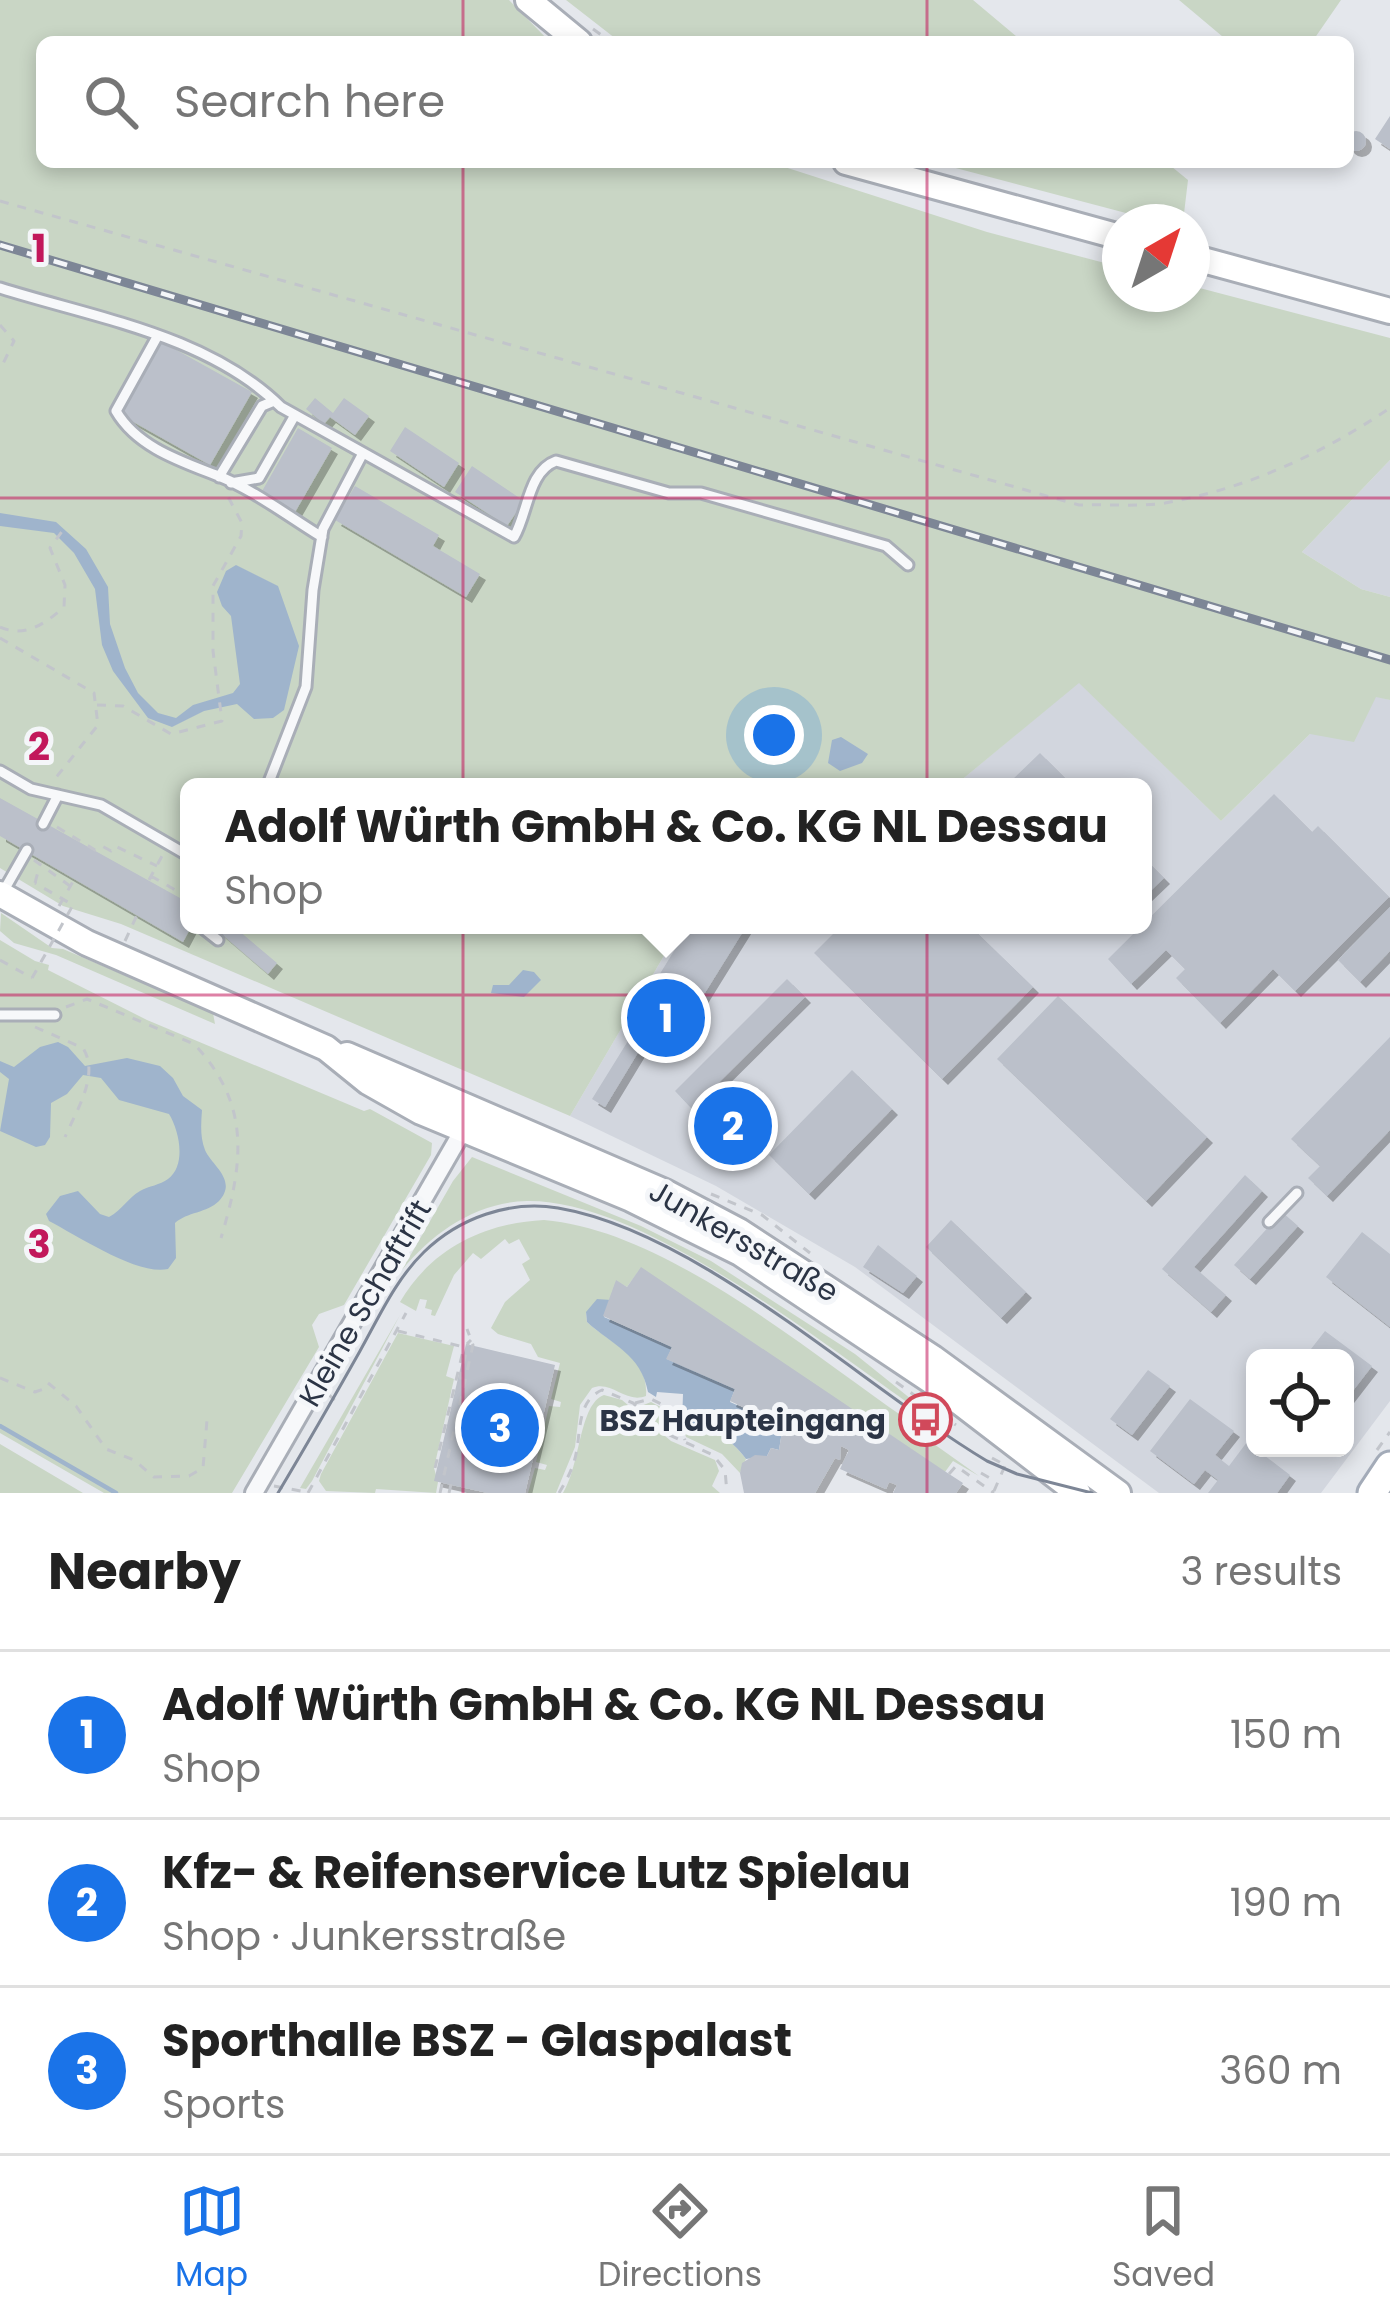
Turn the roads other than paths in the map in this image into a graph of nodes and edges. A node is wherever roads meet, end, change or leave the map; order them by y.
1 (527, 0) edge
2 (572, 36) edge
3 (868, 168) edge
4 (1102, 232) edge
5 (1210, 262) edge
6 (0, 289) edge
7 (1390, 311) edge
8 (157, 337) junction
9 (274, 401) junction
10 (295, 415) junction
11 (363, 453) junction
12 (219, 477) junction
13 (231, 483) junction
14 (322, 537) junction
15 (908, 565) dead end
16 (0, 771) edge
17 (271, 778) edge
18 (52, 794) junction
19 (44, 822) road end
20 (180, 851) edge
21 (26, 852) road end
22 (0, 895) edge
23 (208, 934) edge
24 (218, 940) dead end
25 (6, 1015) edge
26 (55, 1015) road end
27 (468, 1121) junction
28 (1297, 1193) dead end
29 (1269, 1222) dead end
30 (1390, 1466) edge
31 (258, 1486) edge
32 (1078, 1493) edge
33 (1118, 1493) edge
34 (1372, 1493) edge

1 - 2 main road
3 - 4 main road
5 - 7 main road
6 - 8 lane
8 - 9 lane
8 - 12 lane
9 - 10 lane
9 - 12 lane
10 - 11 lane
10 - 13 lane
11 - 14 lane
11 - 15 lane
12 - 13 lane
13 - 14 lane
14 - 17 lane
16 - 18 lane
18 - 19 lane
18 - 20 lane
21 - 22 lane
22 - 27 main road, Junkersstraße
23 - 24 lane
25 - 26 lane
27 - 31 street, Kleine Schaftrift
27 - 32 main road, Junkersstraße
27 - 33 main road, Junkersstraße
28 - 29 lane
30 - 34 main road

